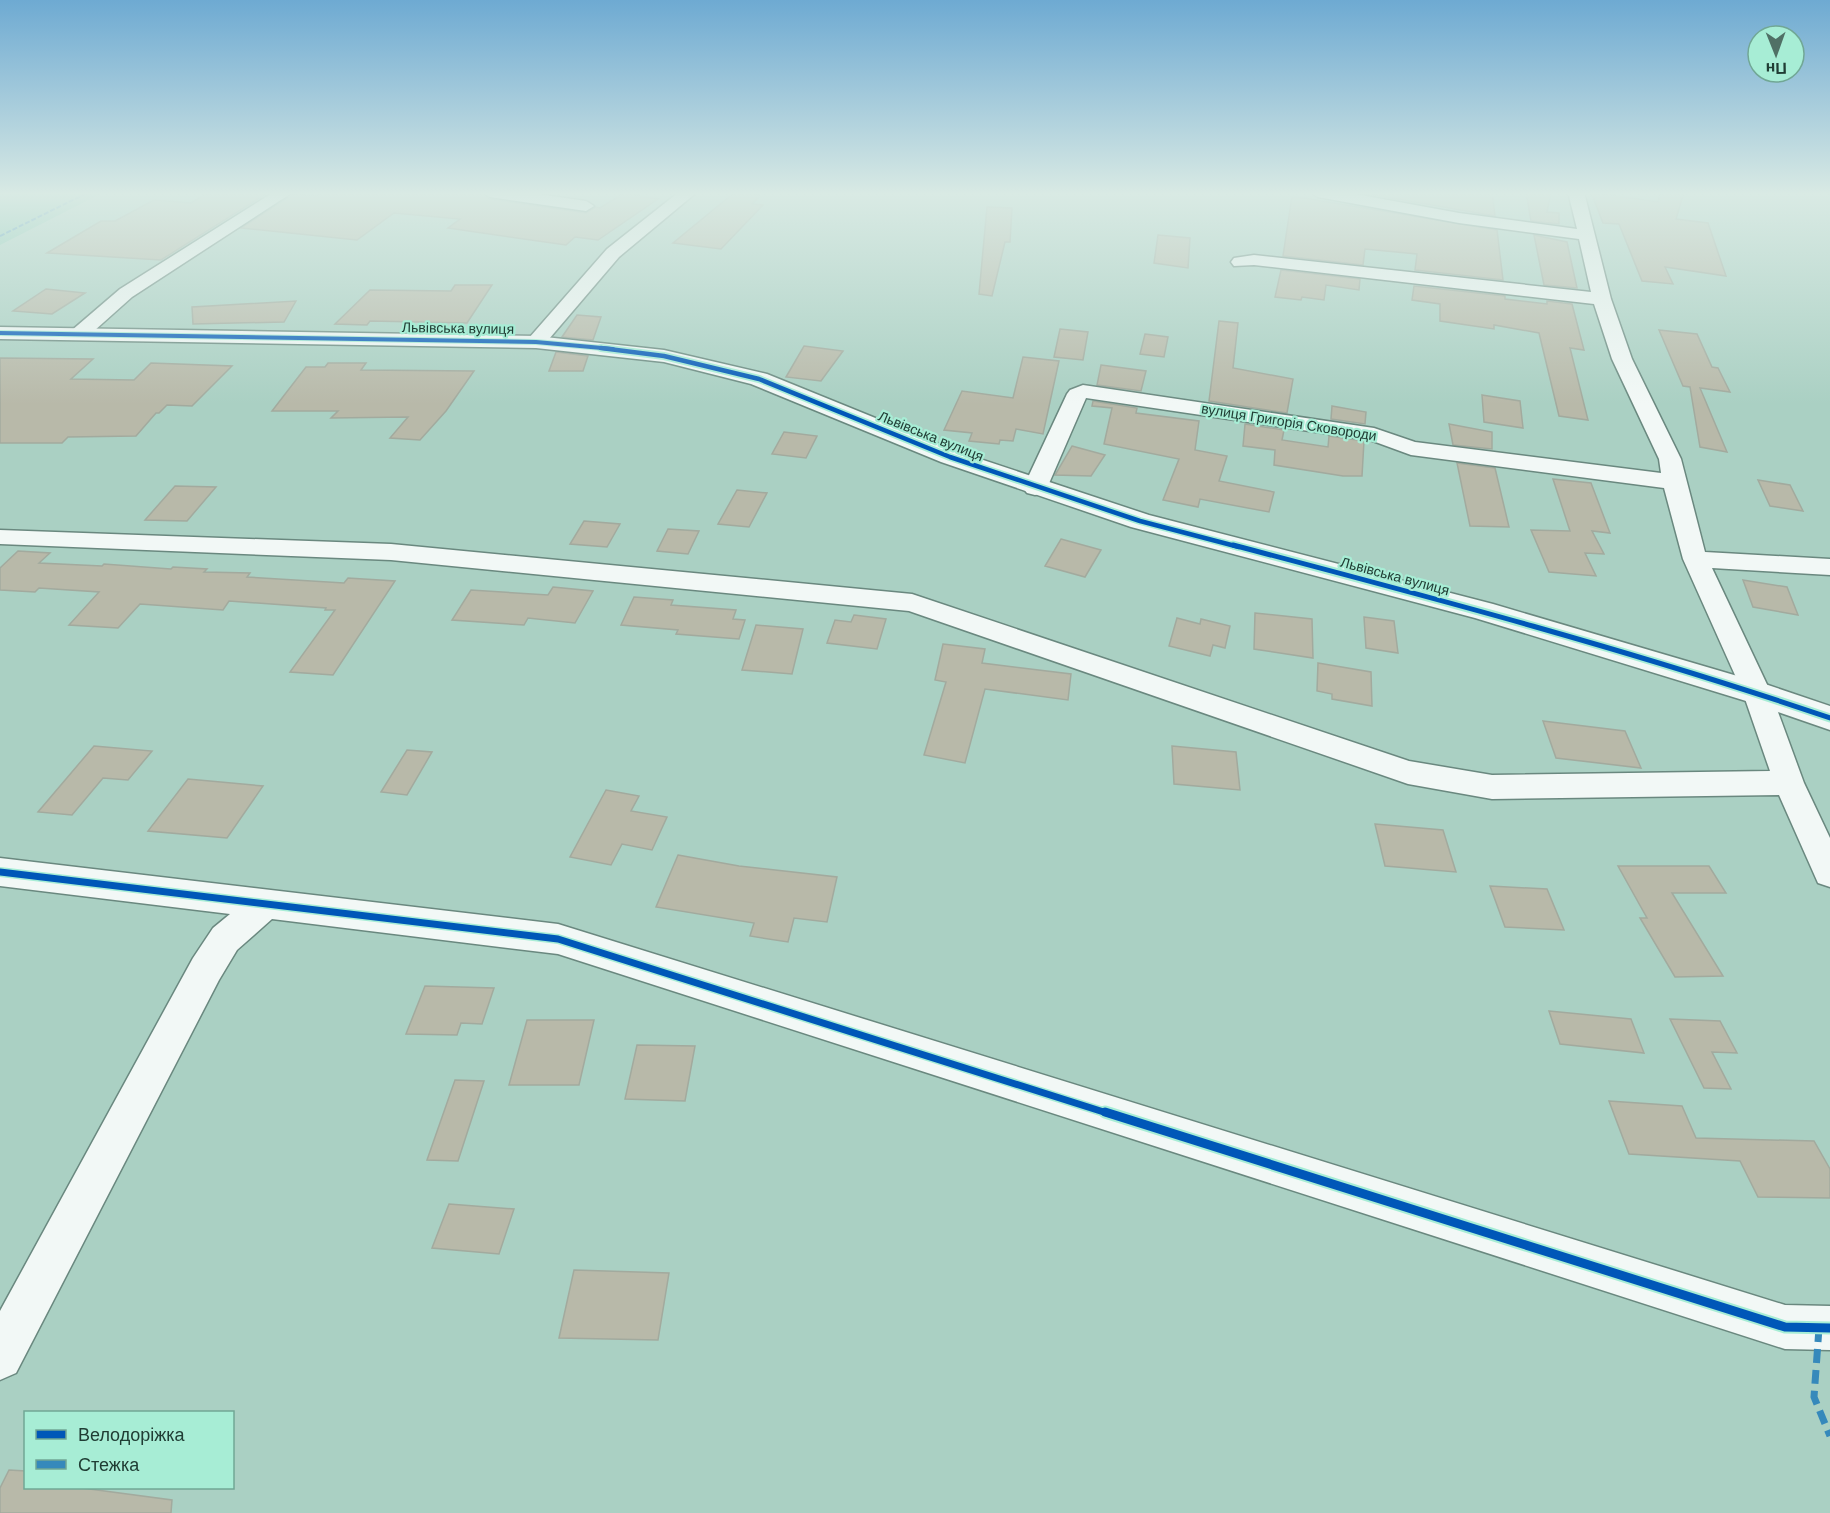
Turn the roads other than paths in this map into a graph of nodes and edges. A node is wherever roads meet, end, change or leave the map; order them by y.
1 (171, 263) edge
2 (604, 263) edge
3 (1278, 263) edge
4 (1592, 263) edge
5 (1602, 298) junction
6 (0, 333) edge
7 (78, 335) junction
8 (537, 342) junction
9 (1674, 483) junction
10 (1035, 488) junction
11 (0, 537) edge
12 (1695, 559) junction
13 (1830, 567) edge
14 (1757, 693) junction
15 (1830, 718) edge
16 (1789, 783) junction
17 (0, 872) edge
18 (1830, 873) edge
19 (266, 904) junction
20 (1830, 1328) edge
21 (0, 1357) edge

1 - 7 street
2 - 8 street
3 - 5 street
4 - 5 street
5 - 9 street
6 - 7 main road, Львівська вулиця
7 - 8 main road, Львівська вулиця
8 - 10 main road, Львівська вулиця
9 - 10 street, вулиця Григорія Сковороди
9 - 12 street
10 - 14 main road, Львівська вулиця
11 - 16 street
12 - 13 street
12 - 14 street
14 - 15 main road, Львівська вулиця
14 - 16 street
16 - 18 street
17 - 19 street
19 - 20 street
19 - 21 street

